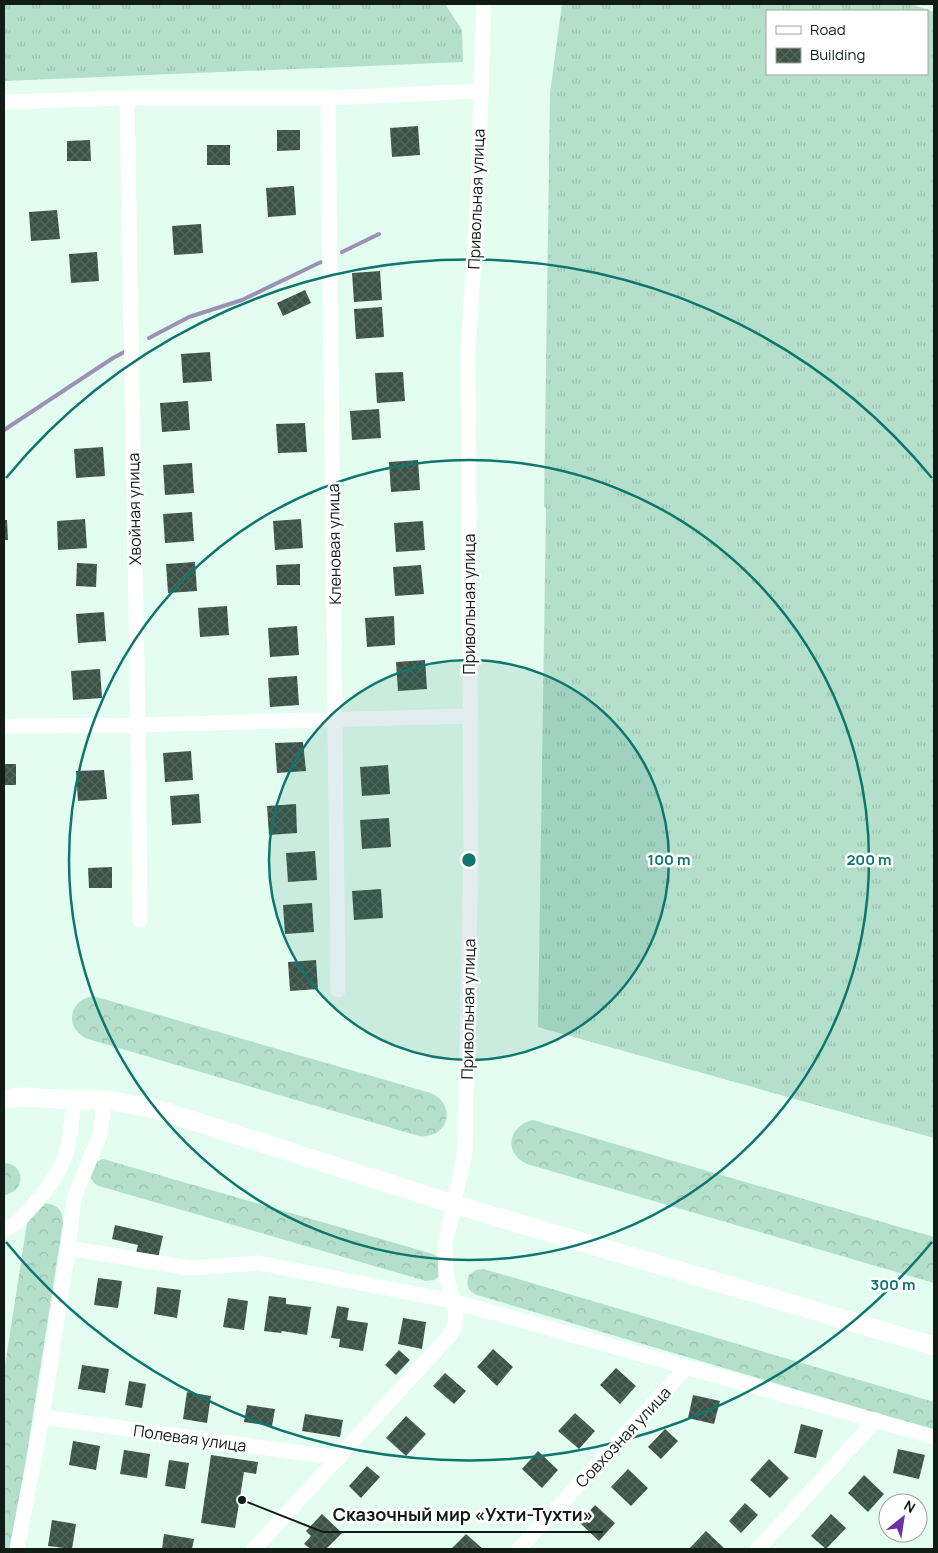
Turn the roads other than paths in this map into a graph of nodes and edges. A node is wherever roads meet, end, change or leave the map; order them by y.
1 (484, 4) edge
2 (480, 91) junction
3 (127, 98) junction
4 (328, 98) junction
5 (4, 102) edge
6 (470, 716) junction
7 (336, 718) junction
8 (138, 725) junction
9 (4, 726) edge
10 (140, 920) dead end
11 (338, 990) dead end
12 (4, 1099) edge
13 (74, 1100) junction
14 (104, 1100) junction
15 (453, 1204) junction
16 (4, 1229) edge
17 (68, 1248) junction
18 (452, 1301) junction
19 (934, 1346) edge
20 (686, 1368) junction
21 (42, 1417) junction
22 (876, 1420) junction
23 (934, 1437) edge
24 (339, 1458) junction
25 (17, 1549) edge
26 (254, 1549) edge
27 (519, 1549) edge
28 (758, 1549) edge

1 - 2 street, Привольная улица
2 - 4 street
2 - 6 street, Привольная улица
3 - 4 street
3 - 5 street
3 - 8 street, Хвойная улица
4 - 7 street, Кленовая улица
6 - 7 street
6 - 15 street, Привольная улица
7 - 8 street
7 - 11 street, Кленовая улица
8 - 9 street
8 - 10 street, Хвойная улица
12 - 13 street
13 - 14 street
13 - 16 street
14 - 15 street
14 - 17 street
15 - 18 street, Привольная улица
15 - 19 street
17 - 18 street
17 - 21 street
18 - 20 street
18 - 24 street
20 - 22 street
20 - 27 street, Совхозная улица
21 - 24 street, Полевая улица
21 - 25 street
22 - 23 street
22 - 28 street
24 - 26 street

